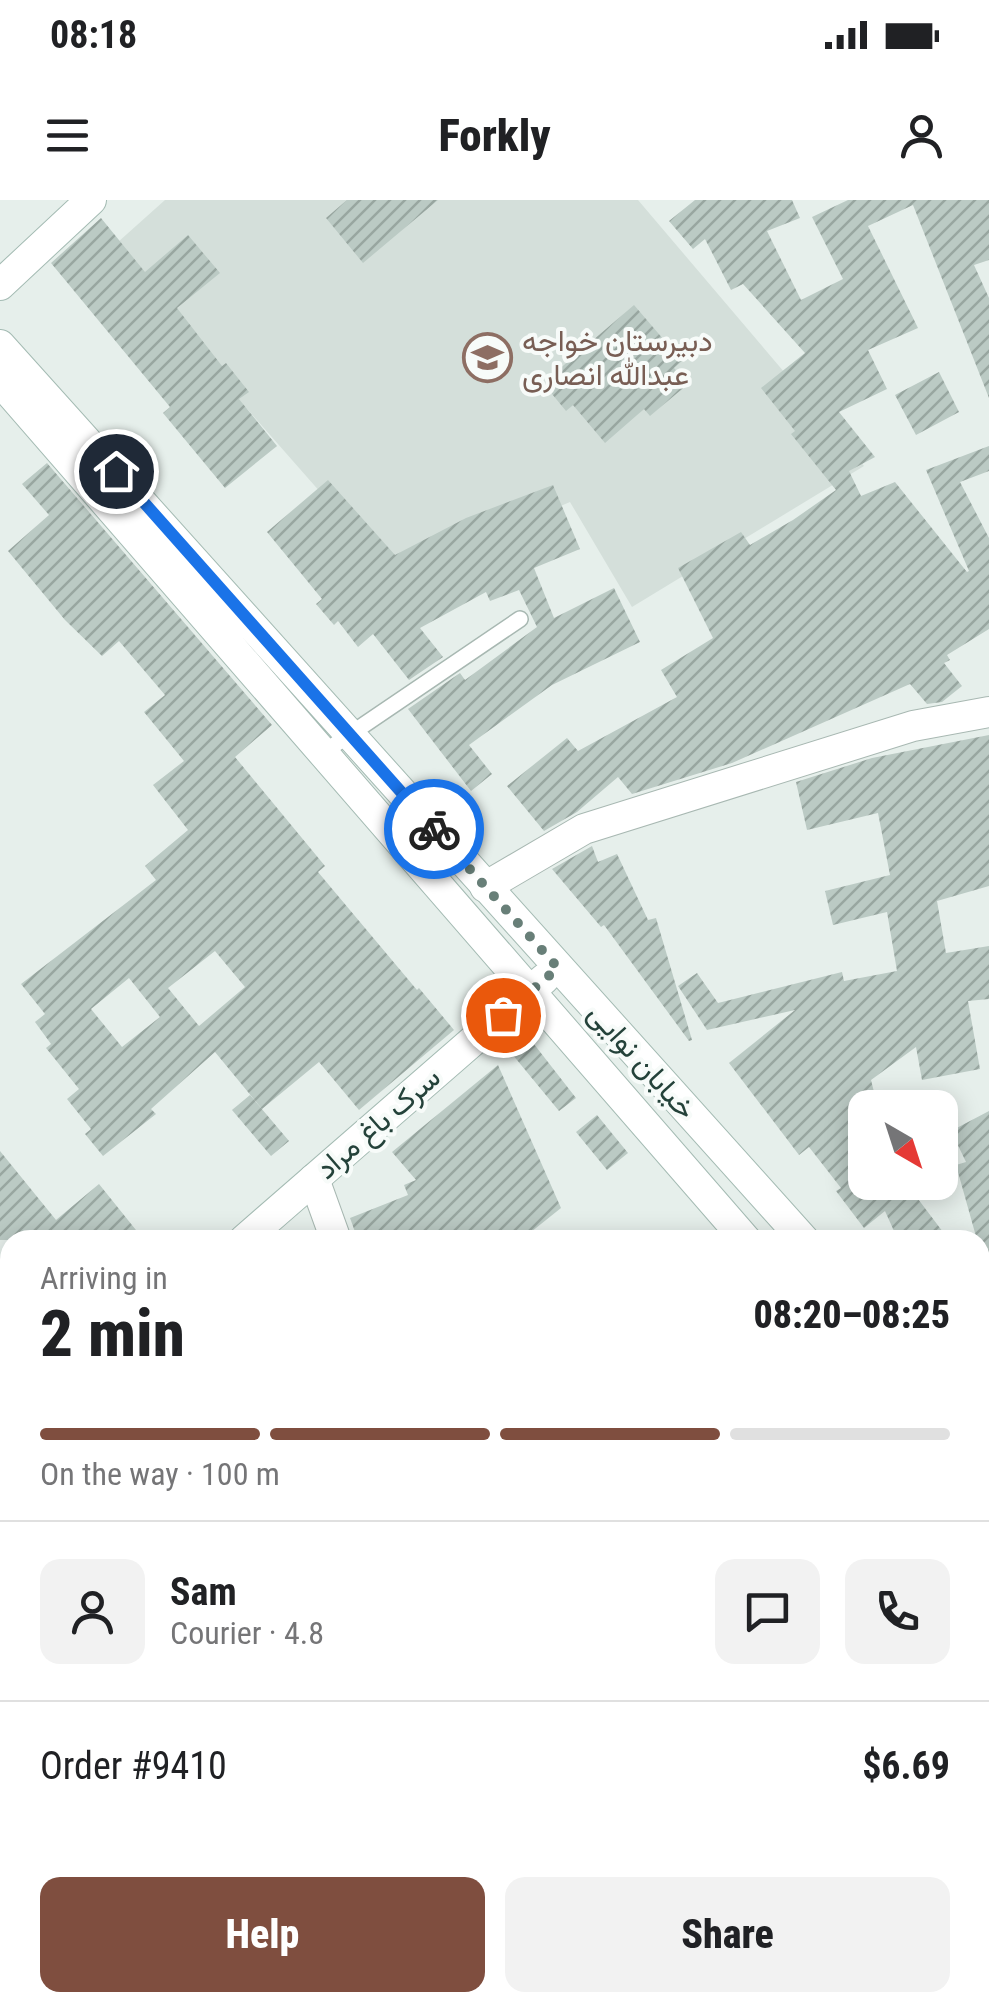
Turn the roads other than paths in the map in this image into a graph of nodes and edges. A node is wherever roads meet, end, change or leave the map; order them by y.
1 (92, 200) edge
2 (0, 285) edge
3 (0, 345) edge
4 (0, 381) edge
5 (520, 619) dead end
6 (989, 712) edge
7 (351, 734) junction
8 (324, 752) junction
9 (485, 888) junction
10 (558, 968) junction
11 (530, 992) junction
12 (314, 1179) junction
13 (255, 1230) edge
14 (332, 1230) edge
15 (737, 1230) edge
16 (795, 1230) edge

1 - 2 street
3 - 7 street, خیابان نوایی
4 - 8 street, خیابان نوایی
5 - 7 lane
6 - 9 street
7 - 8 lane
7 - 9 street, خیابان نوایی
8 - 11 street, خیابان نوایی
9 - 10 street, خیابان نوایی
10 - 11 street, سرک باغ مراد
10 - 16 street, خیابان نوایی
11 - 12 street, سرک باغ مراد
11 - 15 street, خیابان نوایی
12 - 13 street, سرک باغ مراد
12 - 14 street

